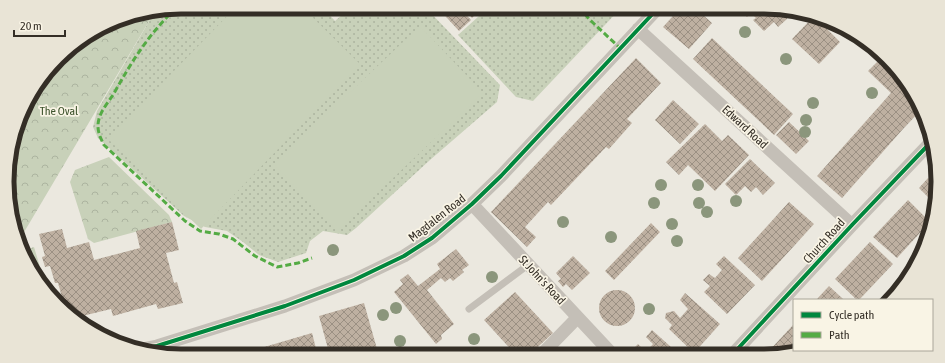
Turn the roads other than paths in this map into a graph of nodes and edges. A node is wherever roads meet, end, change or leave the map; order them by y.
1 (652, 14) edge
2 (638, 29) junction
3 (927, 146) edge
4 (472, 204) junction
5 (852, 225) junction
6 (528, 265) junction
7 (468, 309) dead end
8 (577, 318) junction
9 (161, 348) edge
10 (547, 349) edge
11 (607, 349) edge
12 (744, 349) edge

1 - 2 street, Magdalen Road
2 - 4 street, Magdalen Road
2 - 5 street, Edward Road
3 - 5 street, Church Road
4 - 6 street, St John's Road
4 - 9 street, Magdalen Road
5 - 12 street, Church Road
6 - 7 lane
6 - 8 street, St John's Road
8 - 10 street
8 - 11 street, St John's Road

